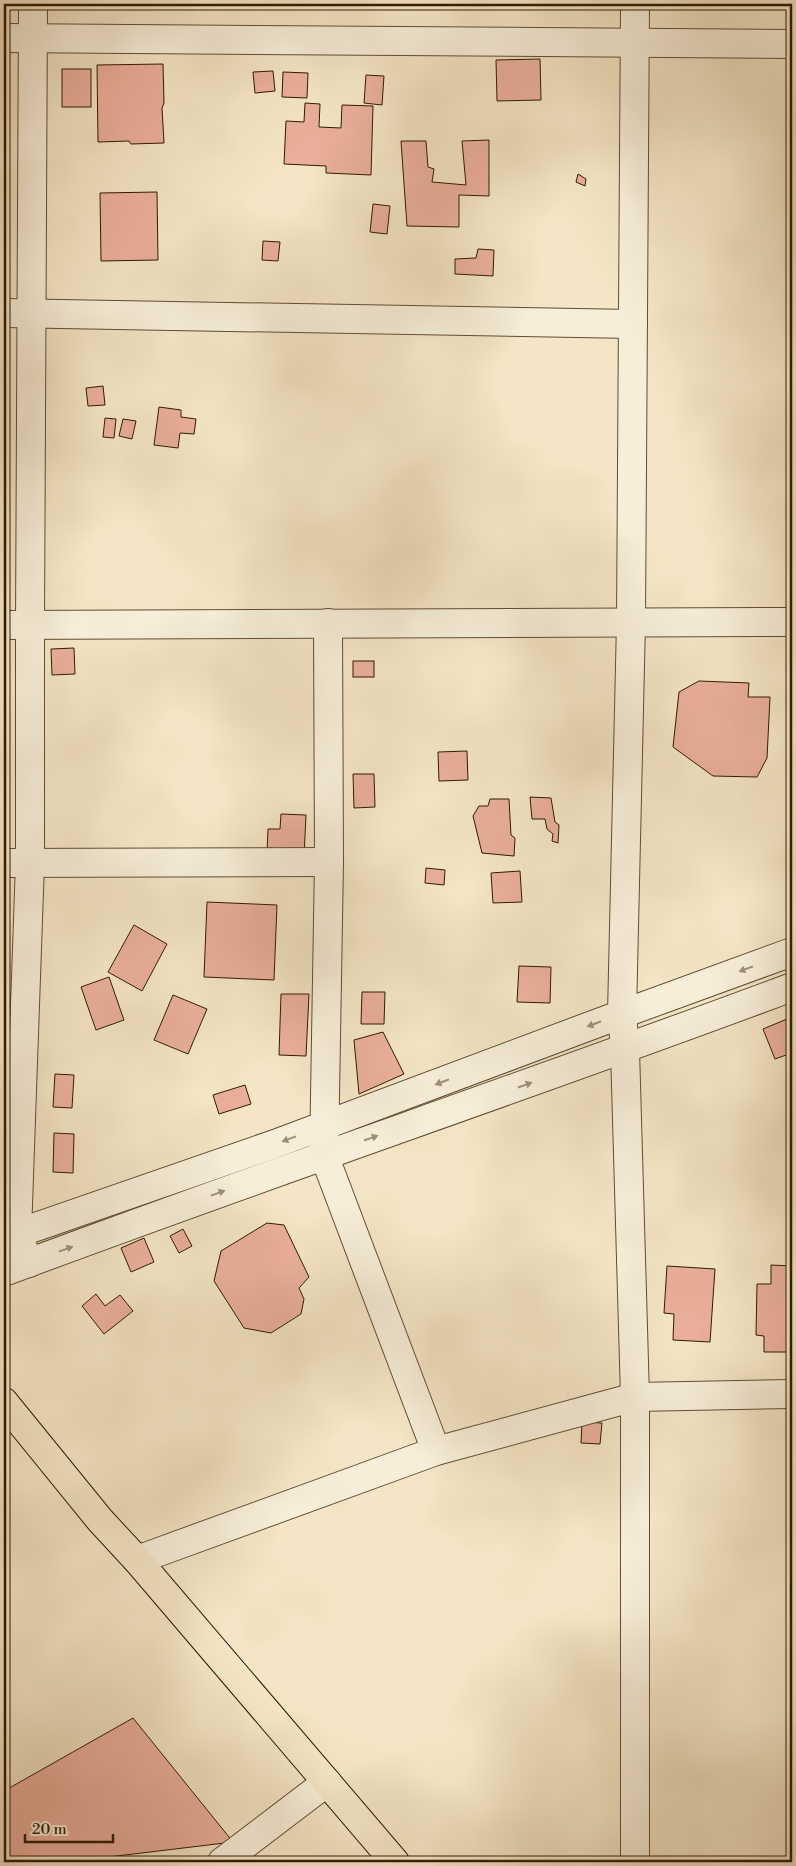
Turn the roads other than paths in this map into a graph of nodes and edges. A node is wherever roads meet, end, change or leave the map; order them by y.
1 (33, 4) edge
2 (635, 4) edge
3 (4, 38) edge
4 (33, 38) junction
5 (635, 44) junction
6 (792, 44) edge
7 (4, 313) edge
8 (31, 313) junction
9 (633, 324) junction
10 (631, 622) junction
11 (792, 622) edge
12 (328, 623) junction
13 (17, 625) edge
14 (329, 862) junction
15 (4, 863) edge
16 (30, 863) junction
17 (792, 952) edge
18 (792, 987) edge
19 (622, 1014) junction
20 (625, 1050) junction
21 (324, 1126) junction
22 (324, 1155) junction
23 (11, 1235) edge
24 (16, 1268) edge
25 (792, 1394) edge
26 (635, 1397) junction
27 (4, 1402) edge
28 (436, 1451) junction
29 (137, 1560) junction
30 (327, 1782) junction
31 (222, 1862) edge
32 (395, 1862) edge
33 (635, 1862) edge

1 - 4 street
2 - 5 street
3 - 4 street
4 - 5 street
4 - 8 street
5 - 6 street
5 - 9 street
7 - 8 street
8 - 9 street
8 - 13 street
9 - 10 street
10 - 11 street
10 - 12 street
10 - 19 street
12 - 13 street
12 - 14 street
13 - 16 street
14 - 16 street
14 - 21 street
15 - 16 street
16 - 23 street
17 -> 19 street
18 - 20 street
19 - 20 street
19 -> 21 street
22 -> 20 street
20 - 26 street
21 - 22 street
21 -> 23 street
24 -> 22 street
22 - 28 street
23 - 24 street
25 - 26 street
26 - 28 street
26 - 33 street
27 - 29 highway
28 - 29 street
29 - 30 highway
30 - 31 street
30 - 32 highway

